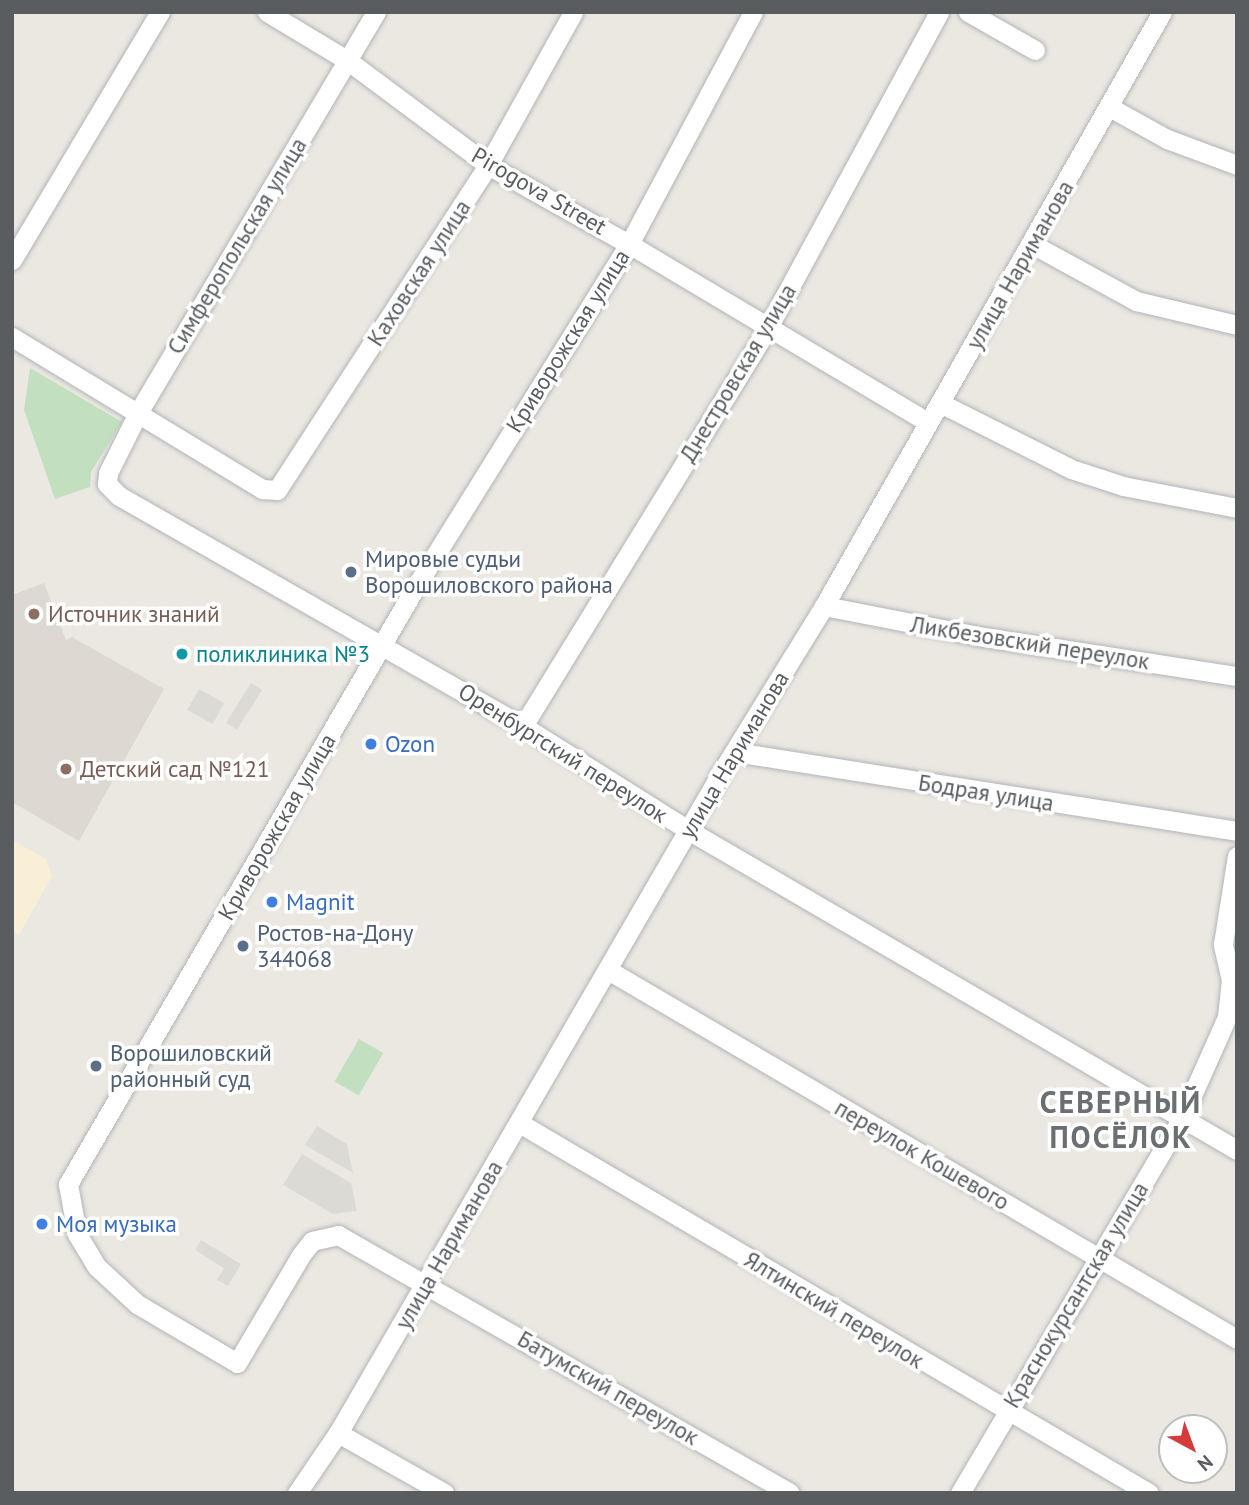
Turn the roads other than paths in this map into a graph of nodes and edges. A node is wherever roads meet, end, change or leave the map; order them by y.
1 (160, 12) edge
2 (267, 12) edge
3 (376, 12) edge
4 (573, 12) edge
5 (753, 12) edge
6 (939, 12) edge
7 (968, 12) edge
8 (1162, 12) edge
9 (1035, 50) dead end
10 (347, 60) junction
11 (1111, 108) junction
12 (488, 165) junction
13 (1237, 165) edge
14 (629, 244) junction
15 (1032, 244) junction
16 (12, 260) edge
17 (1237, 325) edge
18 (767, 329) junction
19 (12, 337) edge
20 (940, 403) junction
21 (139, 411) junction
22 (928, 422) junction
23 (107, 484) joint
24 (1237, 508) edge
25 (824, 606) junction
26 (384, 645) junction
27 (1237, 676) edge
28 (523, 726) junction
29 (735, 752) junction
30 (688, 830) junction
31 (1237, 831) edge
32 (1237, 856) edge
33 (608, 970) junction
34 (1234, 981) edge
35 (1182, 1118) junction
36 (521, 1124) junction
37 (1237, 1150) edge
38 (1097, 1258) junction
39 (426, 1283) junction
40 (1237, 1339) edge
41 (1006, 1411) junction
42 (338, 1433) junction
43 (298, 1493) edge
44 (444, 1493) edge
45 (790, 1493) edge
46 (960, 1493) edge
47 (1149, 1493) edge

1 - 16 street
2 - 10 street, Pirogova Street
3 - 10 street, Симферопольская улица
4 - 12 street, Каховская улица
5 - 14 street, Криворожская улица
6 - 18 street, Днестровская улица
7 - 9 street
8 - 11 street, улица Нариманова
10 - 12 street, Pirogova Street
10 - 21 street, Симферопольская улица
11 - 13 street
11 - 15 street, улица Нариманова
12 - 14 street, Pirogova Street
12 - 21 street, Каховская улица
14 - 18 street, Pirogova Street
14 - 26 street, Криворожская улица
15 - 17 street
15 - 20 street, улица Нариманова
18 - 22 street, Pirogova Street
18 - 28 street, Днестровская улица
19 - 21 street
20 - 22 street, улица Нариманова
20 - 24 street
21 - 23 street, Симферопольская улица
22 - 25 street, улица Нариманова
23 - 26 street, Оренбургский переулок
25 - 27 street, Ликбезовский переулок
25 - 29 street, улица Нариманова
26 - 28 street, Оренбургский переулок
26 - 39 street, Криворожская улица
28 - 30 street, Оренбургский переулок
29 - 30 street, улица Нариманова
29 - 31 street, Бодрая улица
30 - 33 street, улица Нариманова
30 - 35 street, Оренбургский переулок
32 - 34 street, Краснокурсантская улица
33 - 36 street, улица Нариманова
33 - 38 street, переулок Кошевого
34 - 35 street, Краснокурсантская улица
35 - 37 street, Оренбургский переулок
35 - 38 street, Краснокурсантская улица
36 - 39 street, улица Нариманова
36 - 41 street, Ялтинский переулок
38 - 40 street, переулок Кошевого
38 - 41 street, Краснокурсантская улица
39 - 42 street, улица Нариманова
39 - 45 street, Батумский переулок
41 - 46 street, Краснокурсантская улица
41 - 47 street, Ялтинский переулок
42 - 43 street, улица Нариманова
42 - 44 street

